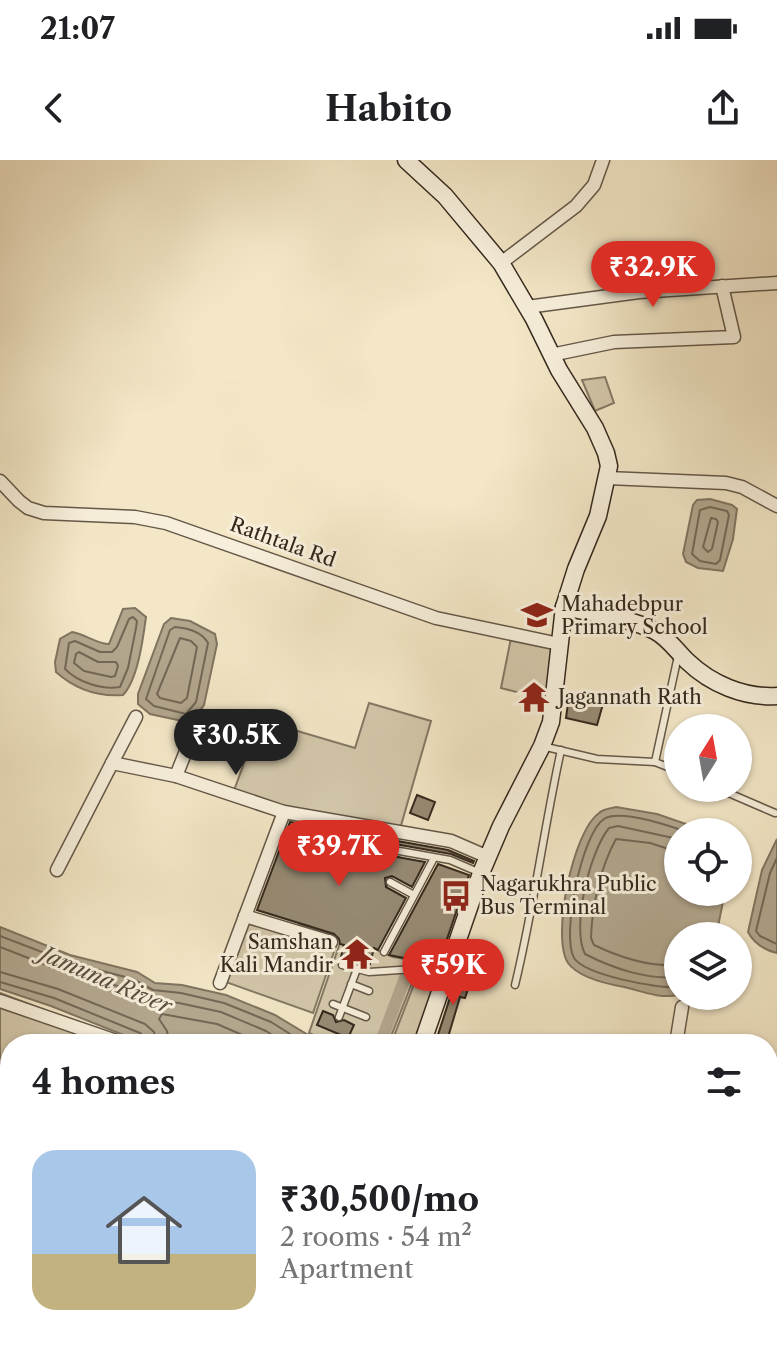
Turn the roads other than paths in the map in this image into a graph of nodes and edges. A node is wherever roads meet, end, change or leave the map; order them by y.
1 (406, 160) edge
2 (603, 160) edge
3 (501, 263) junction
4 (777, 283) edge
5 (722, 286) junction
6 (527, 307) junction
7 (551, 355) junction
8 (607, 478) junction
9 (0, 481) edge
10 (777, 506) edge
11 (564, 607) junction
12 (559, 644) junction
13 (679, 652) junction
14 (777, 696) edge
15 (136, 717) dead end
16 (190, 741) dead end
17 (542, 746) junction
18 (561, 750) junction
19 (655, 762) junction
20 (112, 763) junction
21 (664, 766) edge
22 (176, 776) junction
23 (749, 802) edge
24 (284, 812) junction
25 (775, 813) dead end
26 (332, 839) dead end
27 (488, 857) junction
28 (434, 858) junction
29 (57, 870) dead end
30 (481, 873) junction
31 (390, 882) dead end
32 (414, 895) junction
33 (245, 916) junction
34 (331, 942) dead end
35 (384, 952) dead end
36 (342, 965) dead end
37 (357, 969) junction
38 (444, 976) junction
39 (220, 983) dead end
40 (351, 984) junction
41 (515, 985) dead end
42 (337, 989) dead end
43 (369, 991) dead end
44 (348, 992) junction
45 (0, 1001) edge
46 (333, 1004) dead end
47 (343, 1007) junction
48 (682, 1010) edge
49 (339, 1017) dead end
50 (366, 1017) dead end
51 (96, 1034) edge
52 (425, 1034) edge
53 (678, 1034) edge

1 - 3 main road
2 - 3 street
3 - 6 main road
4 - 5 street
5 - 6 street
5 - 7 street
6 - 7 main road
7 - 8 main road
8 - 10 street
8 - 11 main road
9 - 12 street, Rathtala Rd
11 - 12 main road
11 - 13 main road
12 - 17 main road
13 - 14 main road
13 - 19 lane
15 - 20 street
16 - 22 street
17 - 18 lane
17 - 27 main road
18 - 19 lane
18 - 41 lane
19 - 21 lane
20 - 22 street
20 - 29 street
22 - 24 street
23 - 25 lane
24 - 27 street
24 - 33 street
26 - 28 lane
27 - 30 main road
28 - 30 lane
28 - 32 lane
30 - 38 main road
31 - 32 lane
32 - 35 lane
33 - 34 street
33 - 39 street
36 - 37 lane
37 - 38 lane
37 - 40 lane
38 - 52 main road
40 - 43 lane
40 - 44 lane
42 - 44 lane
44 - 47 lane
45 - 51 street
46 - 47 lane
47 - 49 lane
47 - 50 lane
48 - 53 street

